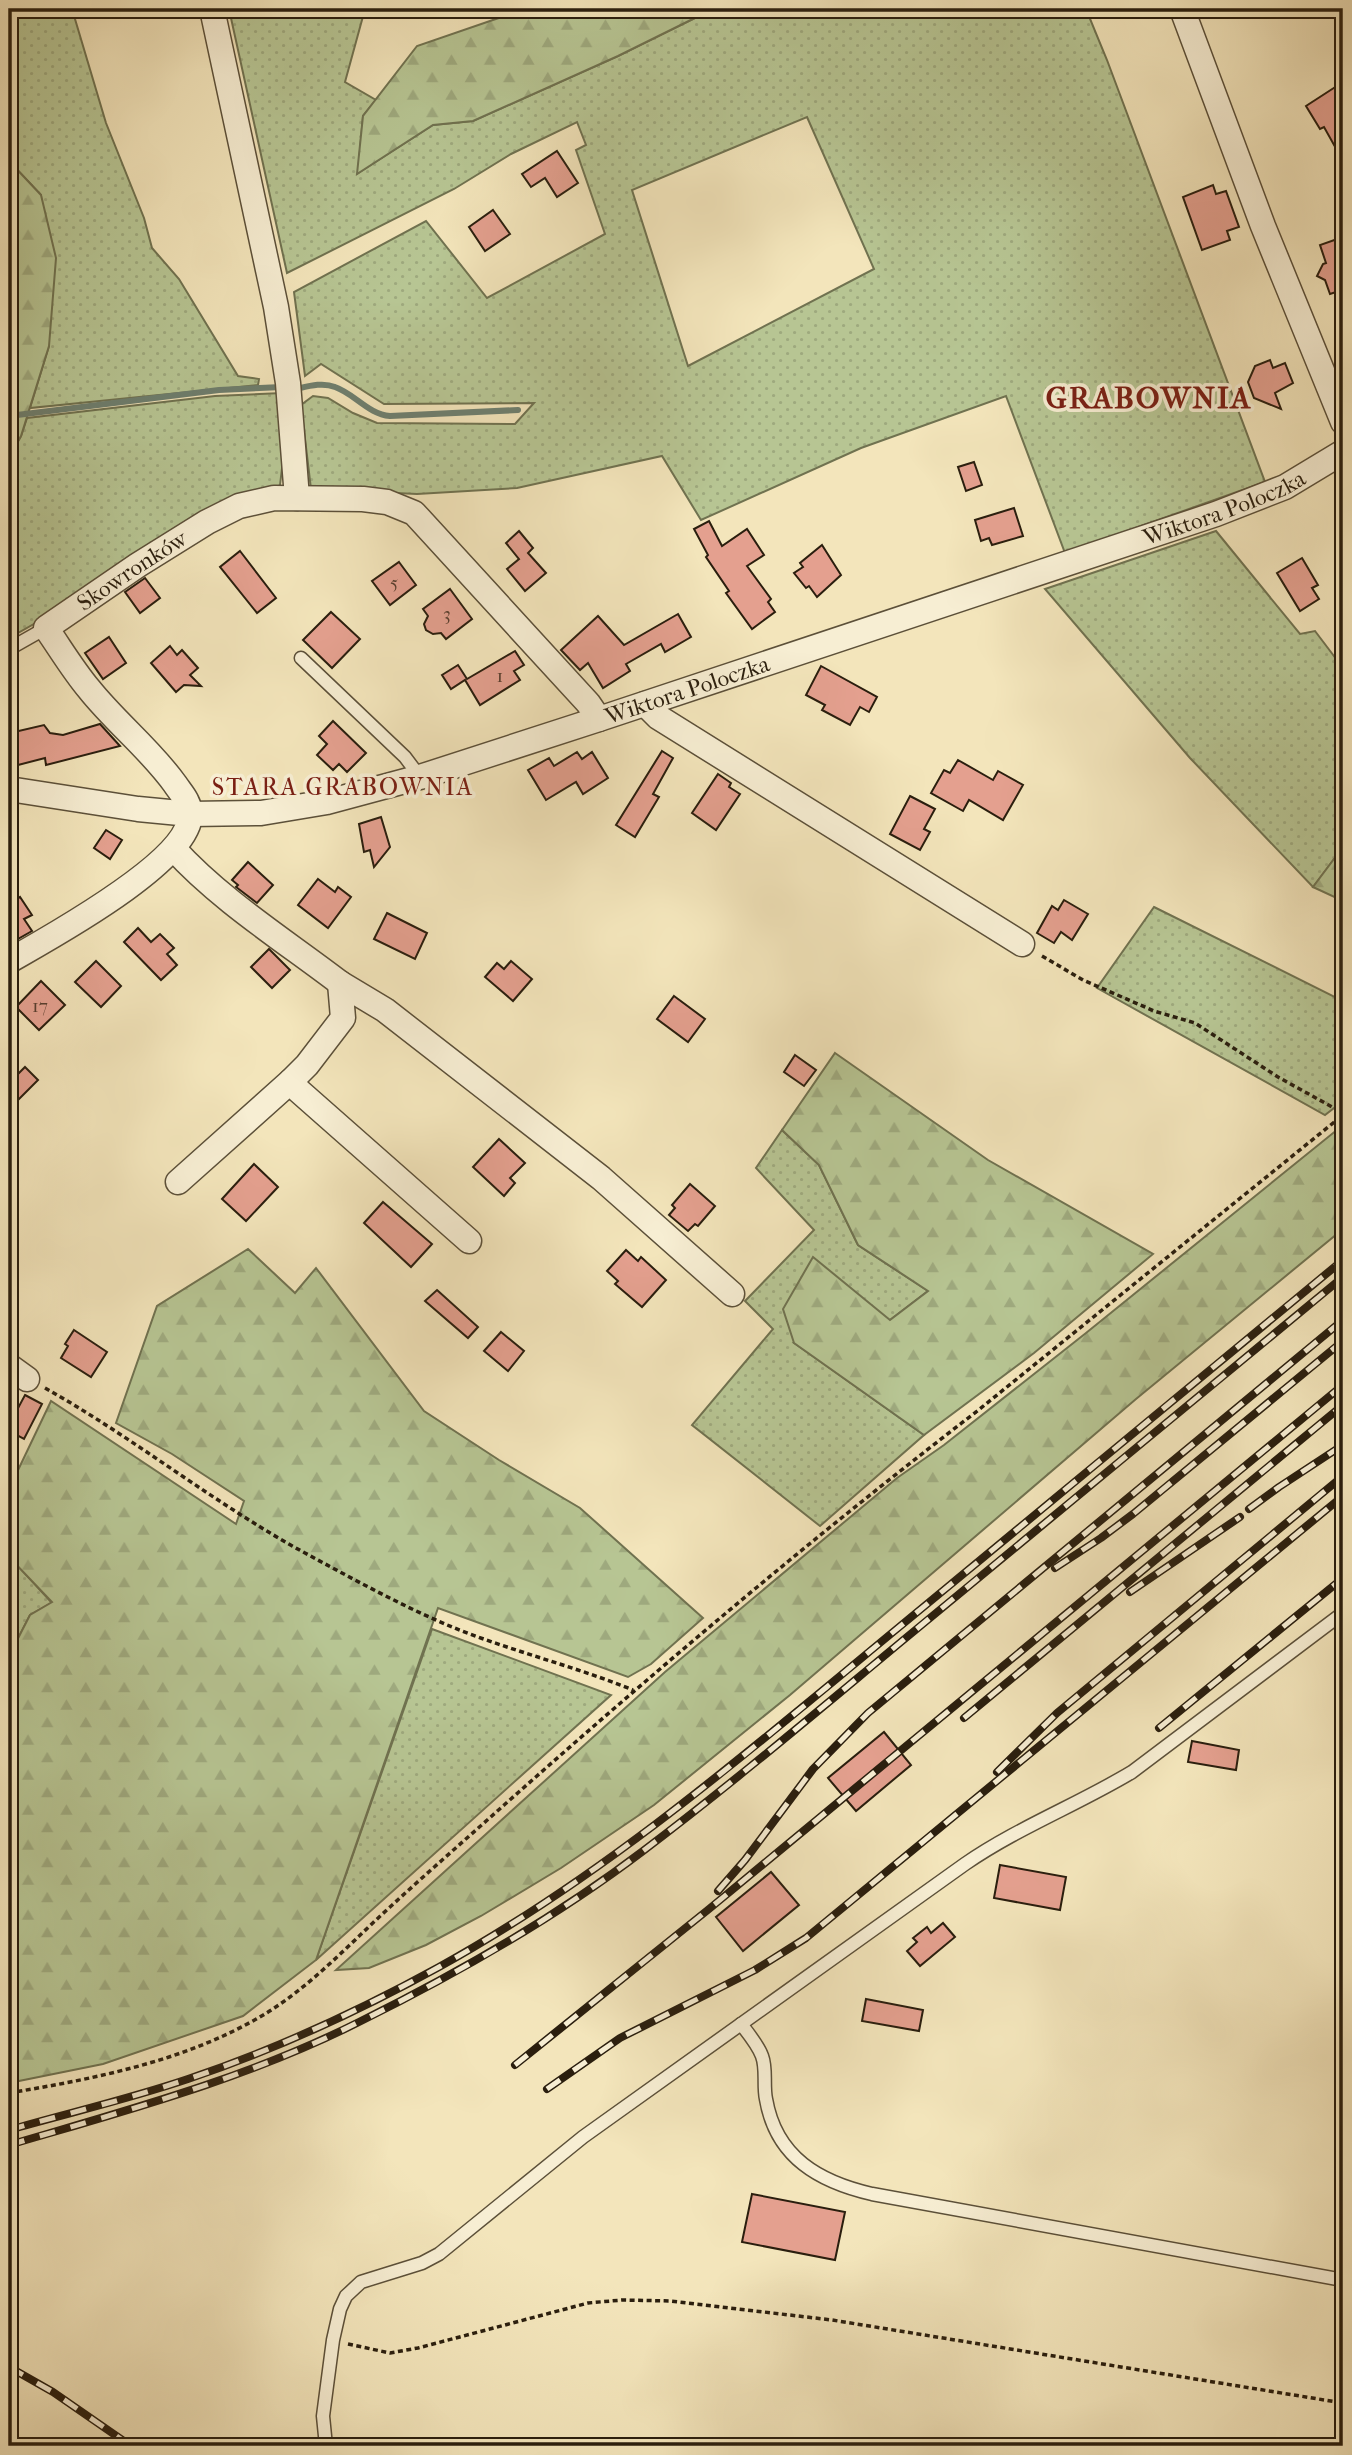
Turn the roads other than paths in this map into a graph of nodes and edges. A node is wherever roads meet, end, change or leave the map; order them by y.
1 (212, 9) edge
2 (1182, 9) edge
3 (1343, 422) edge
4 (1343, 452) edge
5 (297, 498) junction
6 (46, 628) junction
7 (9, 649) edge
8 (300, 658) dead end
9 (645, 704) junction
10 (599, 719) junction
11 (420, 777) junction
12 (9, 789) edge
13 (190, 814) junction
14 (174, 849) junction
15 (1022, 944) road end
16 (9, 961) edge
17 (340, 983) junction
18 (290, 1081) junction
19 (178, 1182) dead end
20 (469, 1241) dead end
21 (732, 1294) dead end
22 (1343, 1613) edge
23 (741, 2024) junction
24 (1343, 2280) edge
25 (326, 2446) edge

1 - 5 street
2 - 3 street
4 - 9 street, Wiktora Poloczka
5 - 6 street, Skowronków
5 - 10 street, Skowronków
6 - 7 lane
6 - 13 street
8 - 11 lane
9 - 10 street, Wiktora Poloczka
9 - 15 street
10 - 11 street, Wiktora Poloczka
11 - 13 street, Wiktora Poloczka
12 - 13 street, Wiktora Poloczka
13 - 14 street
14 - 16 street
14 - 17 street
17 - 18 street
17 - 21 street
18 - 19 street
18 - 20 street
22 - 23 lane
23 - 24 lane
23 - 25 lane

